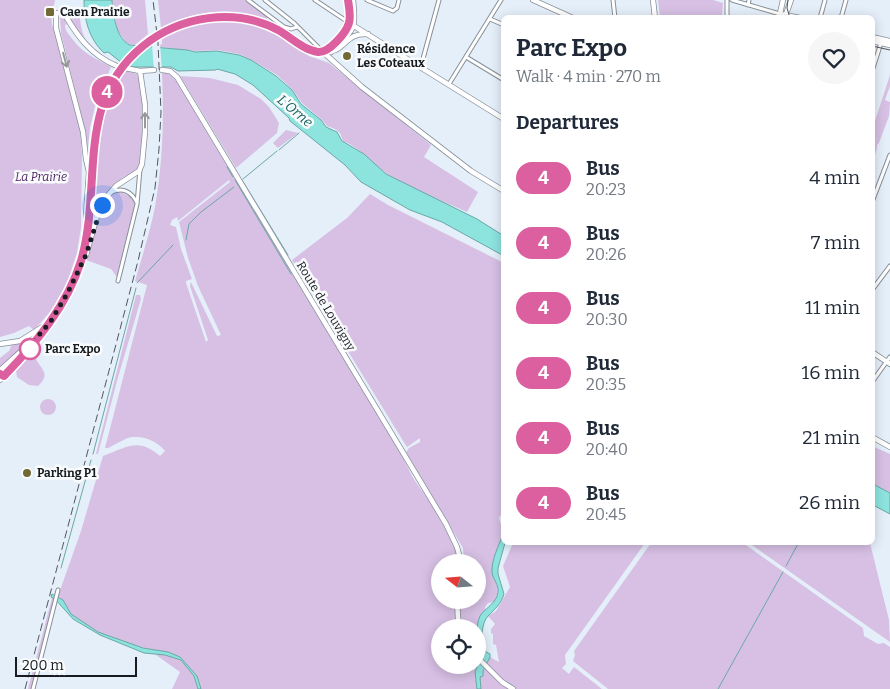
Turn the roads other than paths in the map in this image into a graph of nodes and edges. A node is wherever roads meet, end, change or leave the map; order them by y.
1 (248, 0) edge
2 (265, 0) edge
3 (315, 0) edge
4 (348, 0) edge
5 (353, 0) edge
6 (367, 0) edge
7 (399, 0) edge
8 (440, 0) edge
9 (502, 0) edge
10 (533, 0) edge
11 (613, 0) edge
12 (653, 0) edge
13 (727, 0) edge
14 (732, 0) edge
15 (749, 0) edge
16 (783, 0) edge
17 (792, 0) edge
18 (825, 0) edge
19 (846, 0) edge
20 (748, 5) junction
21 (564, 15) edge
22 (615, 15) edge
23 (655, 15) edge
24 (727, 15) edge
25 (780, 15) edge
26 (783, 15) edge
27 (784, 15) edge
28 (821, 15) edge
29 (842, 15) edge
30 (490, 19) junction
31 (349, 23) junction
32 (501, 24) edge
33 (354, 26) junction
34 (297, 27) junction
35 (368, 34) junction
36 (875, 38) edge
37 (875, 41) edge
38 (881, 41) junction
39 (890, 41) edge
40 (890, 45) edge
41 (323, 52) junction
42 (330, 53) junction
43 (466, 57) junction
44 (875, 61) edge
45 (116, 66) dead end
46 (421, 66) junction
47 (125, 68) dead end
48 (154, 70) dead end
49 (162, 70) dead end
50 (140, 71) junction
51 (501, 78) edge
52 (449, 84) junction
53 (501, 117) edge
54 (890, 156) edge
55 (140, 169) junction
56 (501, 189) edge
57 (110, 193) junction
58 (875, 194) edge
59 (137, 204) junction
60 (88, 221) junction
61 (890, 266) edge
62 (78, 270) junction
63 (118, 281) dead end
64 (875, 286) edge
65 (51, 321) junction
66 (34, 341) junction
67 (1, 345) edge
68 (875, 354) edge
69 (890, 357) edge
70 (888, 363) edge
71 (1, 375) edge
72 (875, 378) edge
73 (875, 439) edge
74 (890, 447) edge
75 (459, 554) edge
76 (58, 590) dead end
77 (486, 668) edge
78 (33, 689) edge
79 (513, 689) edge

1 - 34 street
2 - 34 street
3 - 31 street
4 - 31 street
5 - 33 street
6 - 7 street
8 - 46 street
9 - 30 street
10 - 21 street
11 - 22 street
12 - 23 street
13 - 24 street
14 - 20 street
15 - 20 street
16 - 26 street
17 - 27 street
18 - 28 street
19 - 29 street
20 - 25 street
30 - 32 street
30 - 43 street
31 - 33 street
31 - 41 street
33 - 35 street
33 - 42 street
34 - 41 street
35 - 42 street
35 - 46 street
36 - 38 street
37 - 38 street
38 - 39 street
38 - 40 street
38 - 44 street
41 - 42 street
41 - 56 street
41 - 60 street, bridge
43 - 51 street
43 - 52 street
45 -> 60 street
46 - 52 street
47 - 50 street
48 - 50 street
49 - 75 street, Route de Louvigny
55 -> 50 street
52 - 53 street
54 - 58 street
55 - 57 street
55 - 59 street
57 - 59 street
57 - 62 street
59 - 63 street
60 - 62 street
61 - 64 street
62 - 65 street
65 - 66 street
65 - 67 street
66 - 71 street
66 - 71 street
68 - 70 street
69 - 70 street
70 - 72 street
73 - 74 street
76 - 78 street
77 - 79 street

